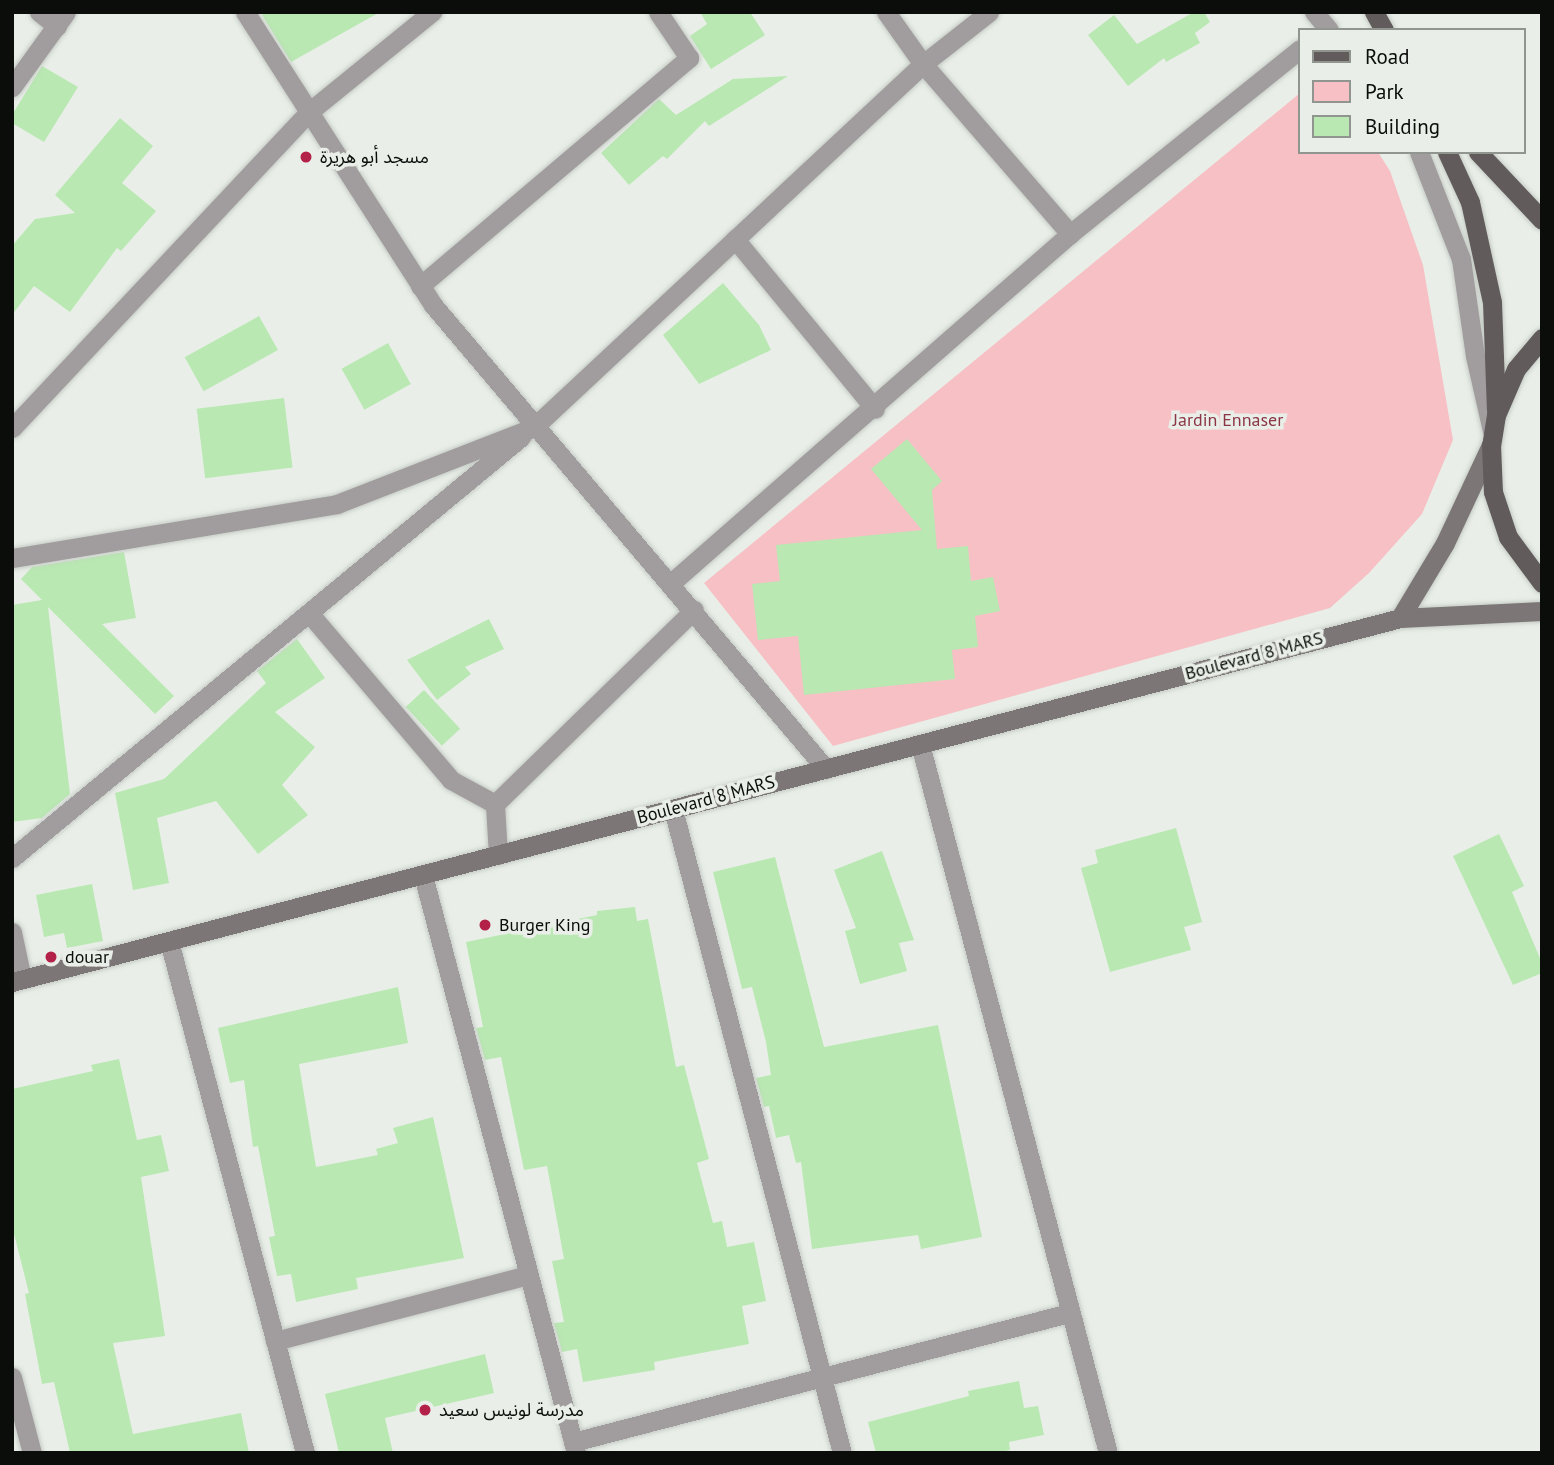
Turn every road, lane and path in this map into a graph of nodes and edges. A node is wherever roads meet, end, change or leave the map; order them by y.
1 (38, 12) edge
2 (245, 12) edge
3 (432, 12) edge
4 (658, 12) edge
5 (887, 12) edge
6 (989, 12) edge
7 (1374, 12) edge
8 (61, 19) edge
9 (1383, 28) edge
10 (1298, 51) edge
11 (923, 64) junction
12 (12, 87) edge
13 (309, 112) junction
14 (1420, 154) edge
15 (1448, 154) edge
16 (1480, 154) edge
17 (1542, 220) edge
18 (1070, 234) junction
19 (735, 239) junction
20 (421, 286) junction
21 (1542, 338) edge
22 (875, 409) junction
23 (534, 427) junction
24 (12, 428) edge
25 (1493, 431) junction
26 (12, 558) edge
27 (671, 583) junction
28 (1542, 583) edge
29 (694, 610) junction
30 (1542, 611) edge
31 (309, 613) junction
32 (1399, 618) junction
33 (920, 744) junction
34 (826, 769) junction
35 (495, 804) junction
36 (673, 809) junction
37 (498, 855) junction
38 (12, 858) edge
39 (423, 875) junction
40 (12, 932) edge
41 (170, 941) junction
42 (17, 981) edge
43 (528, 1275) junction
44 (1069, 1313) junction
45 (275, 1340) junction
46 (822, 1375) junction
47 (12, 1377) edge
48 (575, 1447) edge
49 (32, 1453) edge
50 (305, 1453) edge
51 (842, 1453) edge
52 (1108, 1453) edge

1 - 8 street
2 - 13 street
3 - 13 street
4 - 20 street
5 - 11 street
6 - 11 street
7 - 9 main road
8 - 12 street
10 - 18 street
11 - 18 street
11 - 19 street
13 - 20 street
13 - 24 street
14 - 25 street
15 - 25 main road
16 - 17 main road
18 - 22 street
19 - 22 street
19 - 23 street
20 - 23 street
21 - 25 main road
22 - 27 street
23 - 26 street
23 - 27 street
23 - 31 street
25 - 28 main road
25 - 32 main road
27 - 29 street
29 - 34 street
29 - 35 street
30 - 32 main road, Boulevard 8 MARS
31 - 35 street
31 - 38 street
32 - 33 main road, Boulevard 8 MARS
33 - 34 main road, Boulevard 8 MARS
33 - 44 street
34 - 36 main road, Boulevard 8 MARS
35 - 37 street
36 - 37 main road, Boulevard 8 MARS
36 - 46 street
37 - 39 main road, Boulevard 8 MARS
39 - 41 main road, Boulevard 8 MARS
39 - 43 street
40 - 42 street
41 - 42 main road, Boulevard 8 MARS
41 - 45 street
43 - 45 street
43 - 48 street
44 - 46 street
44 - 52 street
45 - 50 street
46 - 48 street
46 - 51 street
47 - 49 street

